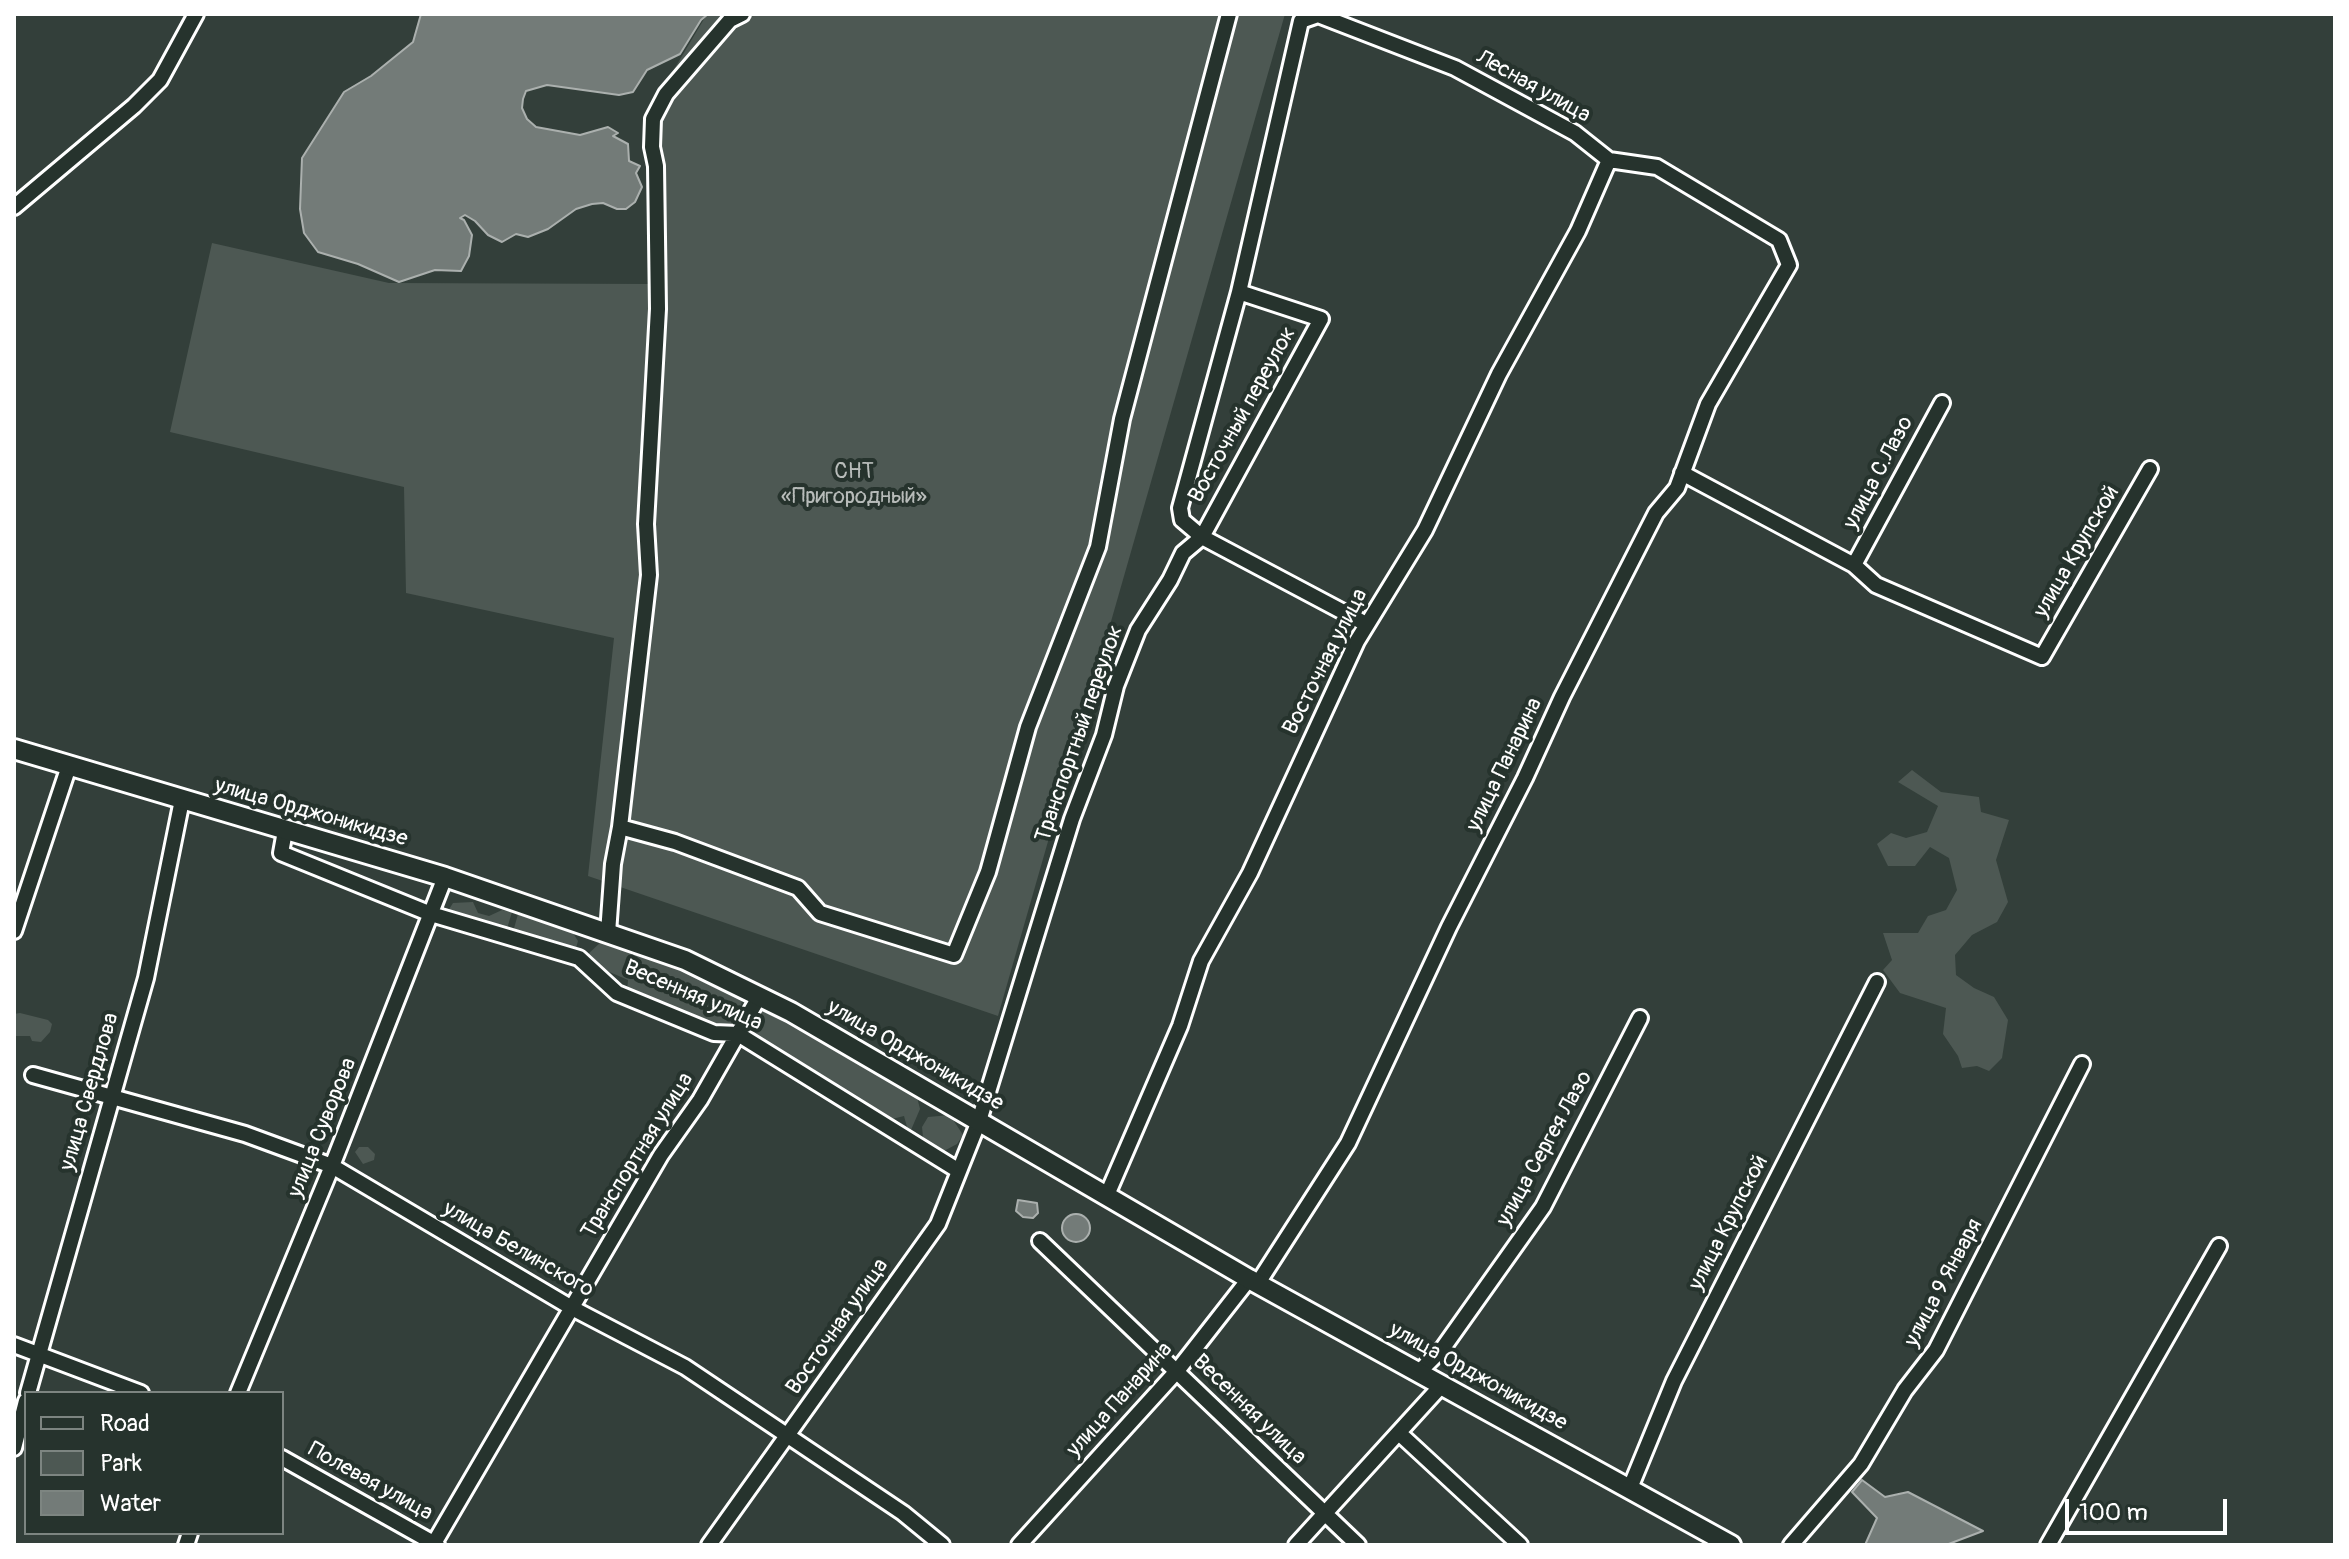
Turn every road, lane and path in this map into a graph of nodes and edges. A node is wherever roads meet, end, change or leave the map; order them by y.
1 (196, 14) edge
2 (742, 14) edge
3 (1229, 14) edge
4 (1318, 15) edge
5 (1609, 160) junction
6 (14, 207) edge
7 (1239, 292) junction
8 (1942, 403) dead end
9 (2150, 469) dead end
10 (1682, 473) junction
11 (1202, 537) junction
12 (1854, 565) junction
13 (1366, 624) junction
14 (14, 749) edge
15 (69, 766) junction
16 (182, 800) junction
17 (620, 827) junction
18 (285, 831) junction
19 (445, 877) junction
20 (431, 914) junction
21 (14, 931) edge
22 (608, 933) junction
23 (1877, 982) dead end
24 (759, 997) junction
25 (1640, 1018) dead end
26 (738, 1034) junction
27 (2082, 1064) dead end
28 (33, 1075) dead end
29 (112, 1097) junction
30 (979, 1121) junction
31 (332, 1166) junction
32 (959, 1171) junction
33 (1107, 1195) junction
34 (1040, 1241) dead end
35 (2219, 1246) dead end
36 (1253, 1281) junction
37 (572, 1308) junction
38 (14, 1345) edge
39 (38, 1353) junction
40 (1177, 1371) junction
41 (1419, 1372) junction
42 (1441, 1386) junction
43 (28, 1391) edge
44 (136, 1391) edge
45 (239, 1391) edge
46 (24, 1409) edge
47 (1399, 1433) junction
48 (789, 1434) junction
49 (14, 1448) edge
50 (284, 1459) edge
51 (1630, 1488) junction
52 (1326, 1514) junction
53 (435, 1544) edge
54 (709, 1545) edge
55 (942, 1545) edge
56 (1019, 1545) edge
57 (1296, 1545) edge
58 (1358, 1545) edge
59 (1520, 1545) edge
60 (1731, 1545) edge
61 (1791, 1545) edge
62 (2048, 1545) edge

1 - 6 street
2 - 17 street
3 - 17 street
4 - 5 street, Лесная улица
4 - 7 street
5 - 10 street, улица Панарина
5 - 13 street, Восточная улица
7 - 11 street
7 - 11 street, Восточный переулок
8 - 12 street, улица С.Лазо
9 - 12 street, улица Крупской
10 - 12 street
10 - 36 street, улица Панарина
11 - 13 street, Восточный переулок
11 - 30 street, Транспортный переулок
13 - 33 street, Восточная улица
14 - 15 main road, улица Орджоникидзе
15 - 16 main road, улица Орджоникидзе
15 - 21 street
16 - 18 main road, улица Орджоникидзе
16 - 29 street, улица Свердлова
17 - 22 street
18 - 19 main road, улица Орджоникидзе
18 - 20 street, Весенняя улица
19 - 20 street, улица Суворова
19 - 22 main road, улица Орджоникидзе
20 - 26 street, Весенняя улица
20 - 31 street, улица Суворова
22 - 24 main road, улица Орджоникидзе
23 - 51 street, улица Крупской
24 - 26 street, Транспортная улица
24 - 30 main road, улица Орджоникидзе
25 - 41 street, улица Сергея Лазо
26 - 32 street, Весенняя улица
26 - 37 street, Транспортная улица
27 - 61 street, улица 9 Января
28 - 29 street, улица Белинского
29 - 31 street, улица Белинского
29 - 39 street, улица Свердлова
30 - 32 street, Восточная улица
30 - 33 main road, улица Орджоникидзе
31 - 37 street, улица Белинского
31 - 45 street, улица Суворова
32 - 48 street, Восточная улица
33 - 36 main road, улица Орджоникидзе
34 - 40 street, Весенняя улица
35 - 62 street
36 - 40 street, улица Панарина
36 - 41 main road, улица Орджоникидзе
37 - 48 street, улица Белинского
37 - 53 street, Транспортная улица
38 - 39 street
39 - 43 street, улица Свердлова
39 - 44 street
40 - 52 street, Весенняя улица
40 - 56 street, улица Панарина
41 - 42 main road, улица Орджоникидзе
42 - 47 street
42 - 51 main road, улица Орджоникидзе
46 - 49 street
47 - 52 street
47 - 59 street
48 - 54 street, Восточная улица
48 - 55 street, улица Белинского
50 - 53 street, Полевая улица
51 - 60 main road, улица Орджоникидзе
52 - 57 street
52 - 58 street, Весенняя улица

